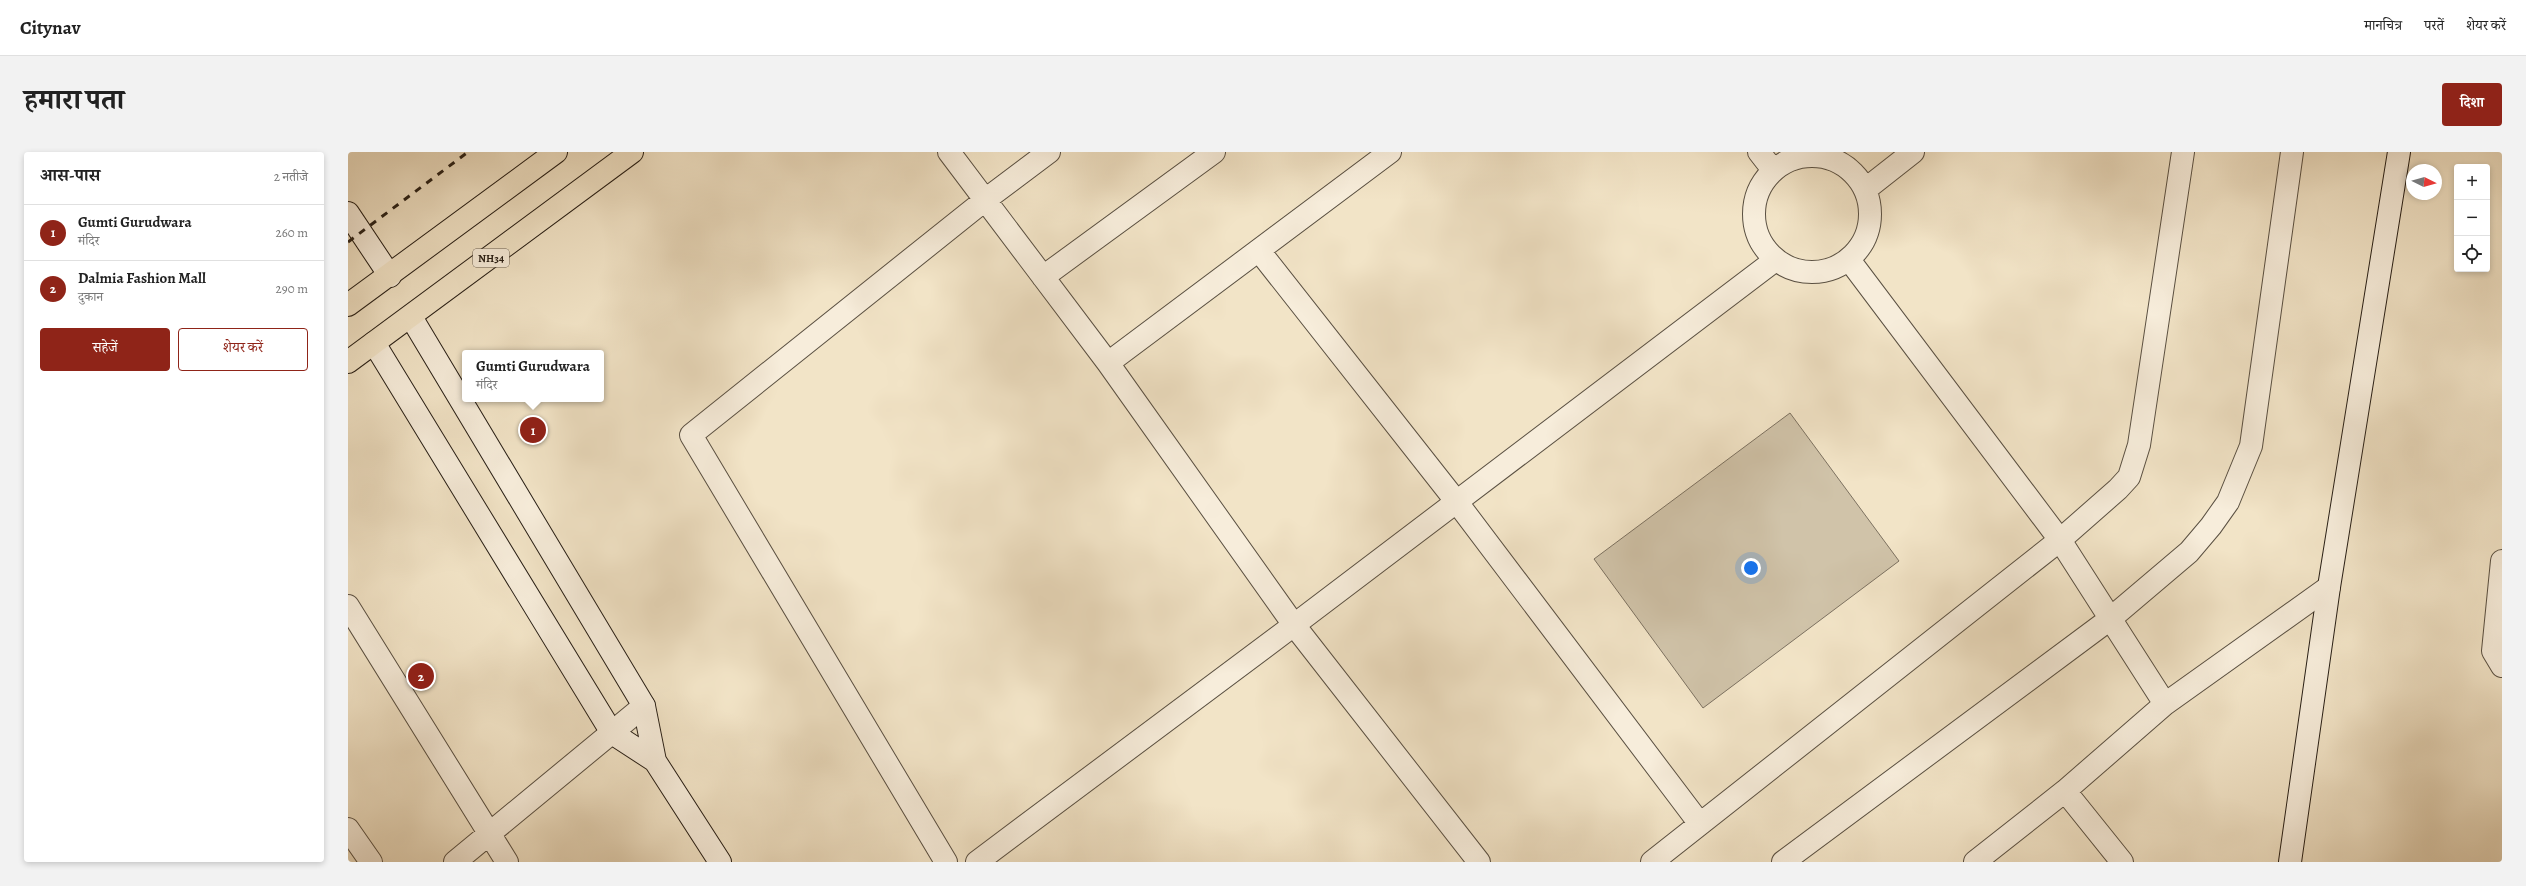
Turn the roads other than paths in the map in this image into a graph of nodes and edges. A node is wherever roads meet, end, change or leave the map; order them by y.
1 (556, 152) edge
2 (632, 152) edge
3 (949, 152) edge
4 (1049, 152) edge
5 (1214, 152) edge
6 (1390, 152) edge
7 (1759, 152) edge
8 (1913, 152) edge
9 (2183, 152) edge
10 (2292, 152) edge
11 (2399, 152) edge
12 (1773, 170) junction
13 (1866, 190) junction
14 (985, 200) junction
15 (348, 213) edge
16 (1260, 252) junction
17 (1774, 261) junction
18 (1850, 261) junction
19 (390, 276) junction
20 (1043, 277) junction
21 (348, 305) edge
22 (411, 317) junction
23 (374, 343) junction
24 (348, 362) edge
25 (1108, 363) junction
26 (1456, 501) junction
27 (2060, 540) junction
28 (2502, 561) edge
29 (2329, 587) junction
30 (348, 606) edge
31 (2110, 618) junction
32 (1294, 626) junction
33 (2502, 666) edge
34 (2165, 704) junction
35 (644, 706) junction
36 (612, 733) junction
37 (655, 761) junction
38 (2065, 791) junction
39 (1700, 824) junction
40 (348, 828) edge
41 (491, 834) junction
42 (371, 862) edge
43 (454, 862) edge
44 (507, 862) edge
45 (720, 862) edge
46 (946, 862) edge
47 (977, 862) edge
48 (1479, 862) edge
49 (1652, 862) edge
50 (1784, 862) edge
51 (1975, 862) edge
52 (2122, 862) edge
53 (2290, 862) edge

1 - 19 highway
2 - 22 highway, NH34
3 - 14 street
4 - 14 street
5 - 20 street
6 - 16 street
7 - 12 street
8 - 13 street
9 - 27 street
10 - 31 street
11 - 29 street
12 - 13 street
12 - 17 street
13 - 18 street
14 - 20 street
14 - 46 street
15 - 19 street
16 - 25 street
16 - 26 street
17 - 18 street
17 - 26 street
18 - 27 street
19 - 21 highway
20 - 25 street
22 - 23 highway, NH34
22 - 35 street
23 - 24 highway, NH34
23 - 36 street
25 - 32 street
26 - 32 street
26 - 39 street
27 - 31 street
27 - 39 street
28 - 33 street
29 - 34 street
29 - 53 street
30 - 41 street
31 - 34 street
31 - 50 street
32 - 47 street
32 - 48 street
34 - 38 street
35 - 36 street
35 - 37 street
36 - 37 street
36 - 41 street
37 - 45 street
38 - 51 street
38 - 52 street
39 - 49 street
40 - 42 street
41 - 43 street
41 - 44 street

